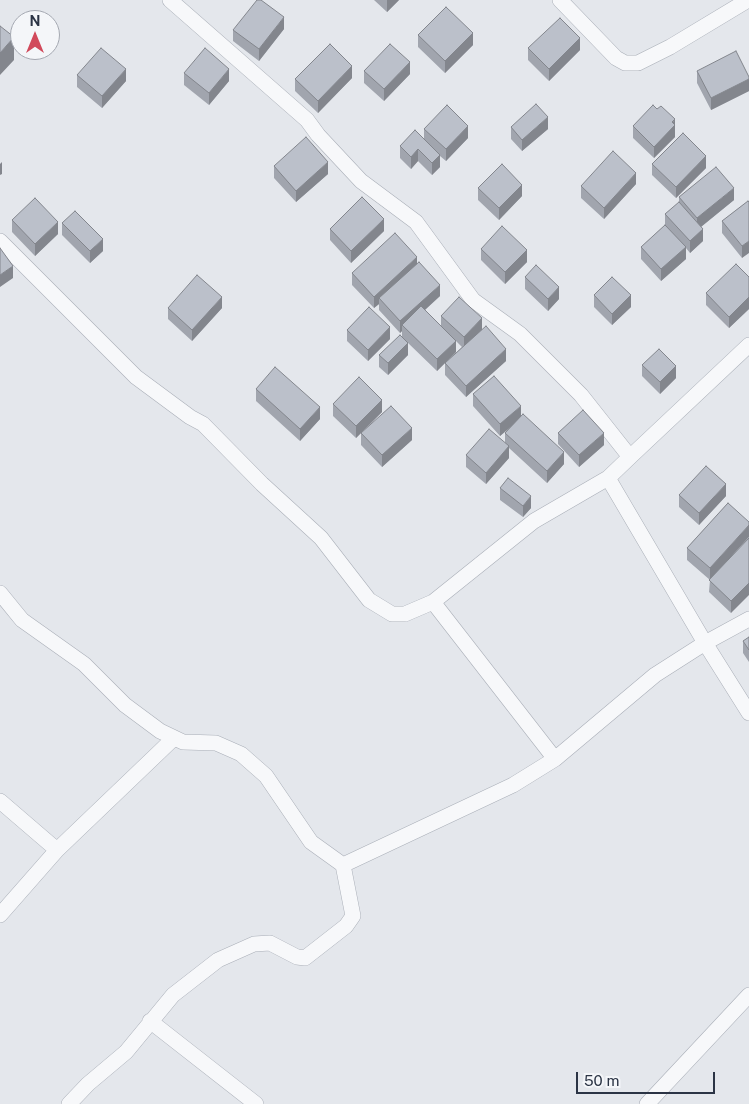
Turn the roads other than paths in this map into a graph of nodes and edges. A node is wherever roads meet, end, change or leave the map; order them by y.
1 (170, 0) edge
2 (560, 0) edge
3 (748, 0) edge
4 (0, 241) edge
5 (749, 346) edge
6 (630, 457) junction
7 (608, 478) junction
8 (0, 593) edge
9 (433, 602) junction
10 (749, 619) edge
11 (705, 643) junction
12 (749, 713) edge
13 (174, 738) junction
14 (555, 758) junction
15 (0, 801) edge
16 (57, 850) junction
17 (343, 865) junction
18 (0, 915) edge
19 (749, 995) edge
20 (150, 1021) junction
21 (69, 1104) edge
22 (256, 1104) edge
23 (647, 1104) edge

1 - 6 street
2 - 3 street
4 - 9 street
5 - 6 street
6 - 7 street
7 - 9 street
7 - 11 street
8 - 13 street
9 - 14 street
10 - 11 street
11 - 12 street
11 - 14 street
13 - 16 street
13 - 17 street
14 - 17 street
15 - 16 street
16 - 18 street
17 - 20 street
19 - 23 street
20 - 21 street
20 - 22 street

